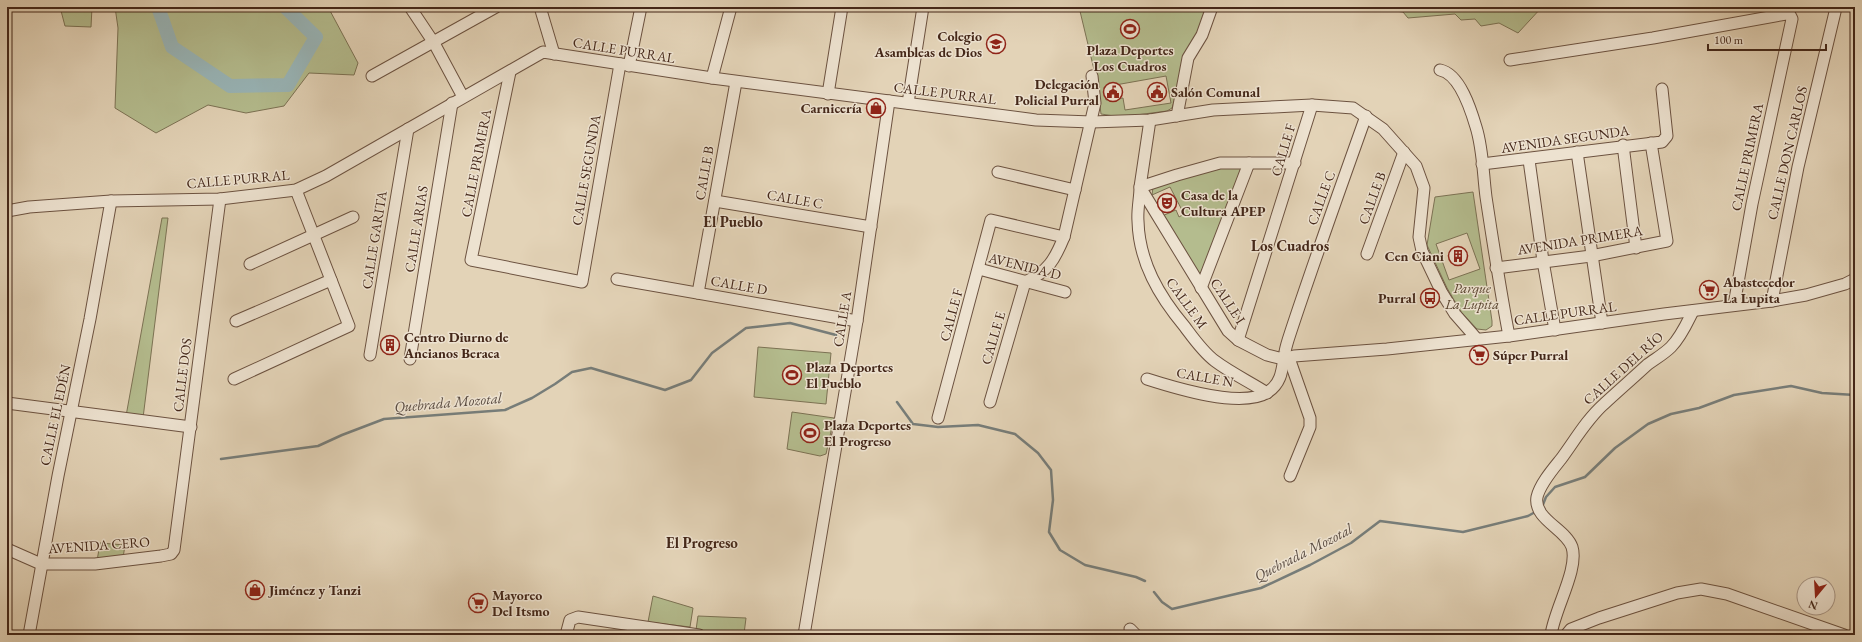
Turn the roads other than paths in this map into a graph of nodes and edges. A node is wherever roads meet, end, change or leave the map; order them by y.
1 (410, 7) edge
2 (496, 7) edge
3 (540, 7) edge
4 (641, 7) edge
5 (731, 7) edge
6 (842, 7) edge
7 (923, 7) edge
8 (1212, 7) edge
9 (1835, 12) dead end
10 (434, 43) junction
11 (554, 54) junction
12 (1510, 60) dead end
13 (625, 65) junction
14 (1440, 70) dead end
15 (510, 72) junction
16 (372, 76) dead end
17 (1092, 76) dead end
18 (712, 78) junction
19 (736, 82) junction
20 (1662, 89) dead end
21 (828, 94) junction
22 (463, 97) junction
23 (890, 102) junction
24 (452, 103) junction
25 (908, 103) junction
26 (1312, 105) junction
27 (1177, 116) junction
28 (1366, 116) junction
29 (1150, 120) junction
30 (1092, 122) junction
31 (408, 129) junction
32 (1651, 143) junction
33 (1623, 145) junction
34 (1404, 152) junction
35 (1577, 152) junction
36 (1529, 160) junction
37 (1249, 162) junction
38 (1295, 163) junction
39 (1482, 164) junction
40 (998, 172) dead end
41 (1140, 187) junction
42 (296, 190) junction
43 (1075, 190) junction
44 (220, 199) junction
45 (111, 201) junction
46 (715, 201) junction
47 (7, 211) edge
48 (354, 217) dead end
49 (871, 227) junction
50 (314, 235) junction
51 (1064, 237) junction
52 (1636, 248) junction
53 (1367, 254) dead end
54 (1591, 256) junction
55 (472, 260) joint
56 (1543, 261) junction
57 (250, 264) dead end
58 (1496, 268) junction
59 (978, 269) junction
60 (617, 279) dead end
61 (1855, 279) edge
62 (330, 280) junction
63 (1025, 282) junction
64 (1201, 288) junction
65 (1065, 292) dead end
66 (698, 293) junction
67 (1772, 301) junction
68 (1734, 305) junction
69 (1693, 311) junction
70 (236, 321) dead end
71 (857, 321) junction
72 (1602, 323) junction
73 (1555, 330) junction
74 (1509, 336) junction
75 (1476, 338) junction
76 (1238, 340) junction
77 (370, 355) dead end
78 (1286, 358) junction
79 (410, 359) dead end
80 (234, 379) dead end
81 (1147, 380) dead end
82 (1267, 393) junction
83 (990, 402) dead end
84 (7, 403) edge
85 (71, 412) junction
86 (938, 418) dead end
87 (191, 427) junction
88 (1290, 476) dead end
89 (7, 549) edge
90 (171, 554) joint
91 (41, 564) junction
92 (29, 635) edge
93 (566, 635) edge
94 (699, 635) edge
95 (804, 635) edge
96 (1551, 635) edge
97 (1566, 635) edge
98 (1844, 635) edge

1 - 10 street
2 - 10 street
3 - 11 street
4 - 13 street, CALLE SEGUNDA
5 - 18 street
6 - 21 street
7 - 25 street
8 - 27 street
9 - 67 street, CALLE DON CARLOS
10 - 16 street
10 - 22 street
11 - 13 street, CALLE PURRAL
11 - 15 street, CALLE PURRAL
12 - 68 street, CALLE PRIMERA
13 - 18 street, CALLE PURRAL
13 - 55 street, CALLE SEGUNDA
14 - 39 street
15 - 22 street, CALLE PURRAL
15 - 55 street, CALLE PRIMERA
17 - 30 street
18 - 19 street, CALLE PURRAL
19 - 21 street, CALLE PURRAL
19 - 46 street, CALLE B
20 - 32 street
21 - 23 street, CALLE PURRAL
22 - 24 street, CALLE PURRAL
23 - 25 street, CALLE PURRAL
23 - 49 street, CALLE A
24 - 31 street, CALLE PURRAL
24 - 79 street, CALLE ARIAS
25 - 30 street, CALLE PURRAL
26 - 27 street, CALLE PURRAL
26 - 28 street, CALLE PURRAL
26 - 38 street, CALLE F
27 - 29 street, CALLE PURRAL
28 - 34 street, CALLE PURRAL
28 - 78 street, CALLE C
29 - 30 street, CALLE PURRAL
29 - 41 street
30 - 43 street
31 - 42 street, CALLE PURRAL
31 - 77 street, CALLE GARITA
32 - 33 street, AVENIDA SEGUNDA
32 - 52 street, AVENIDA PRIMERA
33 - 35 street, AVENIDA SEGUNDA
33 - 52 street
34 - 53 street, CALLE B
34 - 75 street, CALLE PURRAL
35 - 36 street, AVENIDA SEGUNDA
35 - 54 street
36 - 39 street, AVENIDA SEGUNDA
36 - 56 street
37 - 38 street
37 - 41 street
37 - 64 street
38 - 76 street, CALLE F
39 - 58 street
40 - 43 street
41 - 64 street, CALLE I
41 - 82 street, CALLE M
42 - 44 street, CALLE PURRAL
42 - 50 street
43 - 51 street
44 - 45 street, CALLE PURRAL
44 - 87 street, CALLE DOS
45 - 47 street, CALLE PURRAL
45 - 85 street, CALLE EL EDÉN
46 - 49 street, CALLE C
46 - 66 street, CALLE B
48 - 50 street
49 - 71 street, CALLE A
50 - 57 street
50 - 62 street
51 - 59 street, CALLE F
51 - 63 street
52 - 54 street, AVENIDA PRIMERA
54 - 56 street, AVENIDA PRIMERA
54 - 72 street
56 - 58 street, AVENIDA PRIMERA
56 - 73 street
58 - 74 street
59 - 63 street, AVENIDA D
59 - 86 street, CALLE F
60 - 66 street, CALLE D
61 - 67 street, CALLE PURRAL
62 - 70 street
62 - 80 street
63 - 65 street, AVENIDA D
63 - 83 street, CALLE E
64 - 76 street, CALLE I
66 - 71 street, CALLE D
67 - 68 street, CALLE PURRAL
68 - 69 street, CALLE PURRAL
69 - 72 street, CALLE PURRAL
69 - 96 street, CALLE DEL RÍO
71 - 95 street, CALLE A
72 - 73 street, CALLE PURRAL
73 - 74 street, CALLE PURRAL
74 - 75 street, CALLE PURRAL
75 - 78 street, CALLE I
76 - 78 street, CALLE I
78 - 82 street
78 - 88 street
81 - 82 street, CALLE N
84 - 85 street
85 - 87 street
85 - 91 street, CALLE EL EDÉN
87 - 90 street, CALLE DOS
89 - 91 street, AVENIDA CERO
90 - 91 street, AVENIDA CERO
91 - 92 street, CALLE EL EDÉN
93 - 94 street
97 - 98 street

